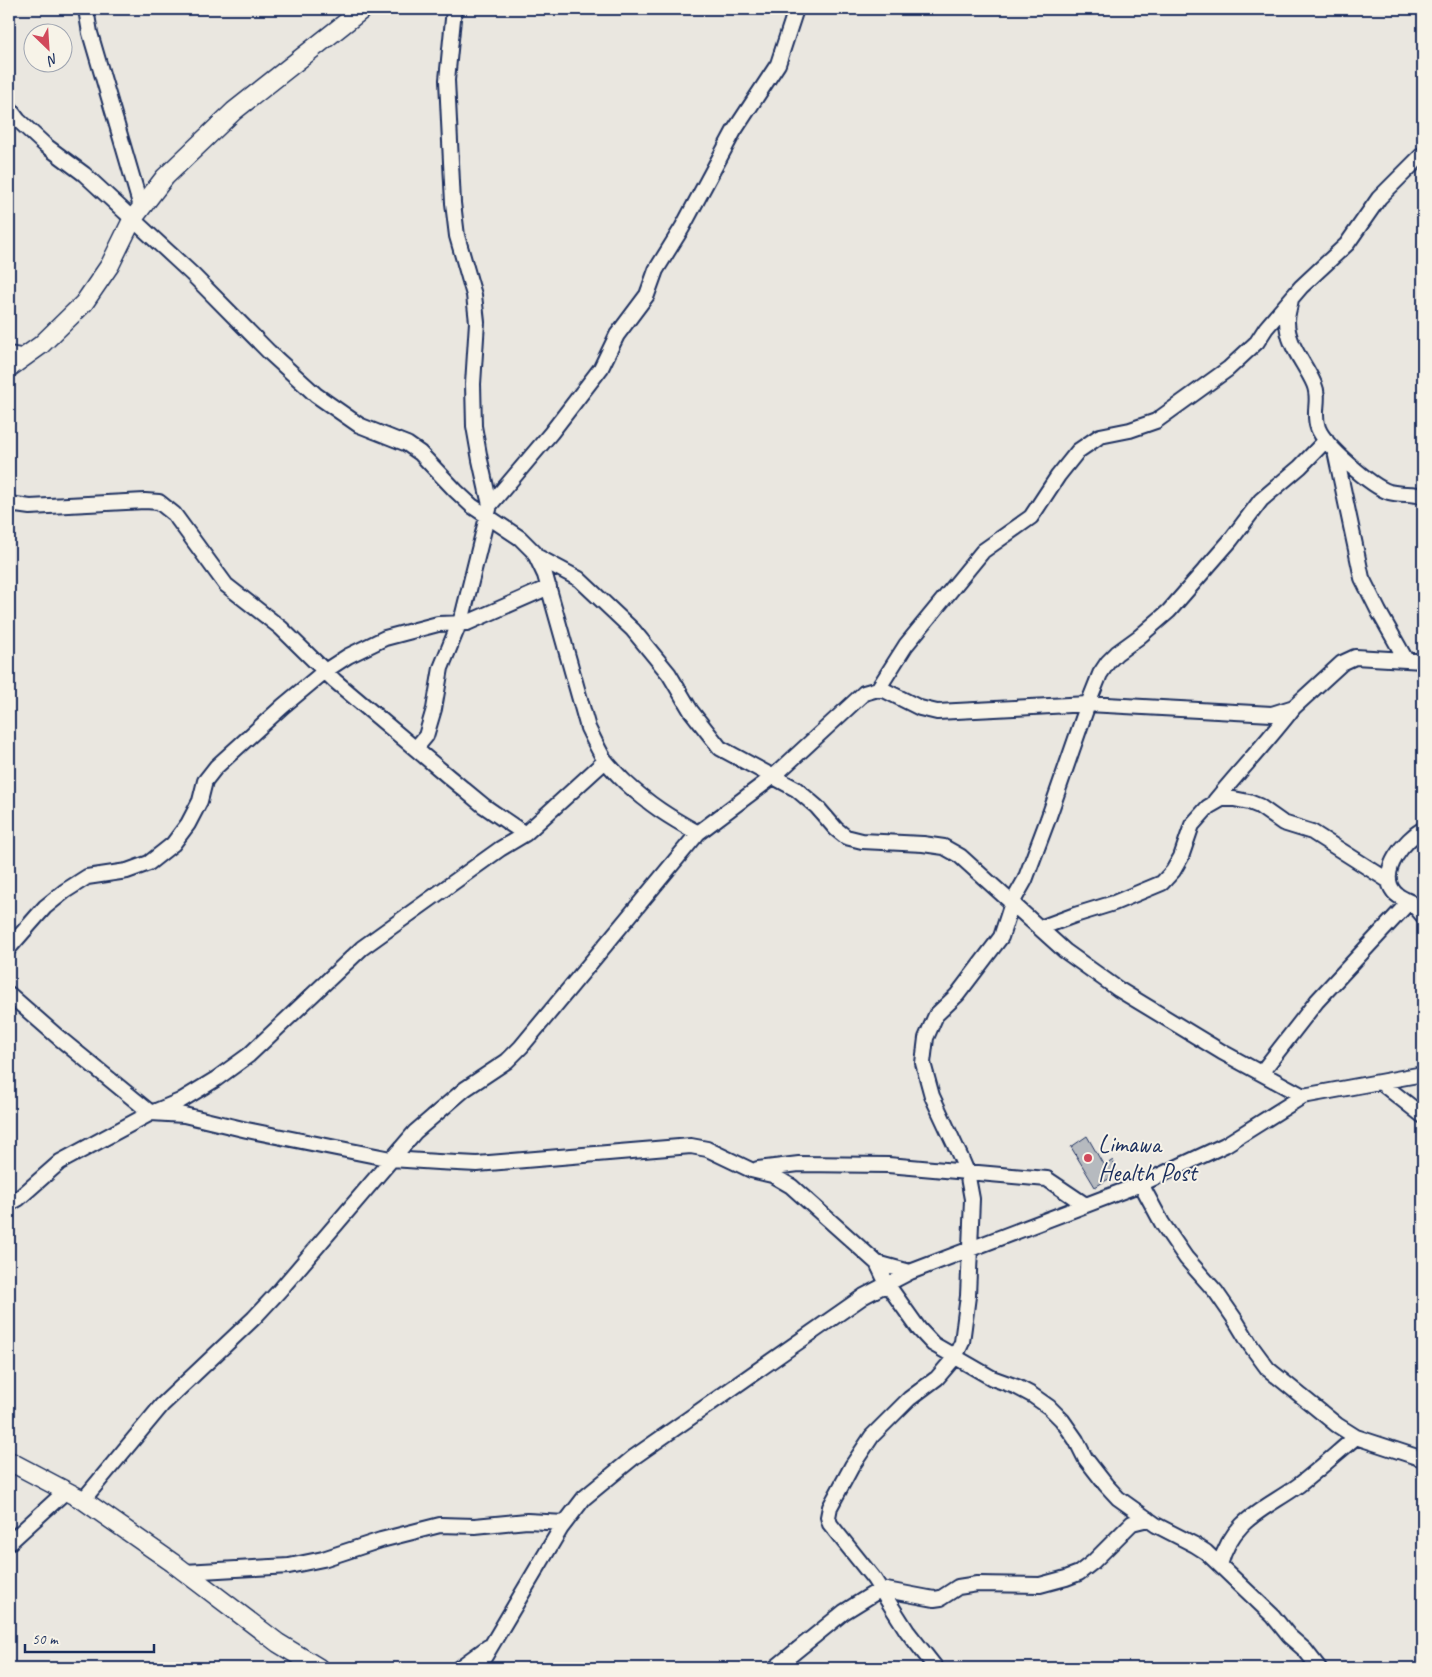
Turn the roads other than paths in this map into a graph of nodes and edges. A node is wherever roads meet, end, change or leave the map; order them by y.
1 (86, 9) edge
2 (363, 9) edge
3 (454, 9) edge
4 (796, 9) edge
5 (9, 108) edge
6 (1423, 154) edge
7 (137, 213) junction
8 (1292, 298) junction
9 (9, 354) edge
10 (26, 357) junction
11 (9, 368) edge
12 (1330, 446) junction
13 (1423, 496) edge
14 (9, 504) edge
15 (488, 511) junction
16 (536, 556) junction
17 (548, 587) junction
18 (459, 624) junction
19 (1406, 660) junction
20 (1423, 661) edge
21 (325, 671) junction
22 (878, 689) junction
23 (1088, 704) junction
24 (1294, 707) junction
25 (416, 748) junction
26 (605, 761) junction
27 (774, 776) junction
28 (1215, 802) junction
29 (1423, 829) edge
30 (698, 833) junction
31 (525, 834) junction
32 (1389, 881) junction
33 (1409, 902) junction
34 (1012, 903) junction
35 (1423, 916) edge
36 (1040, 928) junction
37 (9, 948) edge
38 (9, 994) edge
39 (1260, 1073) junction
40 (1423, 1074) edge
41 (1380, 1082) junction
42 (1303, 1096) junction
43 (150, 1113) junction
44 (1423, 1116) edge
45 (391, 1158) junction
46 (751, 1170) junction
47 (967, 1172) junction
48 (1141, 1184) junction
49 (9, 1204) edge
50 (1084, 1204) junction
51 (970, 1248) junction
52 (877, 1263) junction
53 (910, 1272) junction
54 (887, 1284) junction
55 (956, 1357) junction
56 (1356, 1437) junction
57 (1423, 1459) edge
58 (9, 1461) edge
59 (66, 1491) junction
60 (83, 1500) junction
61 (1148, 1519) junction
62 (565, 1523) junction
63 (9, 1543) edge
64 (1218, 1558) junction
65 (186, 1572) junction
66 (880, 1589) junction
67 (491, 1645) junction
68 (319, 1668) edge
69 (459, 1668) edge
70 (478, 1668) edge
71 (775, 1668) edge
72 (936, 1668) edge
73 (1319, 1668) edge

1 - 7 street
2 - 7 street
3 - 15 street
4 - 15 street
5 - 7 street
6 - 8 street
7 - 10 street
7 - 15 street
8 - 12 street
8 - 22 street
9 - 10 street
10 - 11 street
12 - 13 street
12 - 19 street
12 - 23 street
14 - 21 street
15 - 16 street
15 - 18 street
16 - 17 street
16 - 27 street
17 - 18 street
17 - 26 street
18 - 21 street
18 - 25 street
19 - 20 street
19 - 24 street
21 - 25 street
21 - 37 street
22 - 23 street
22 - 27 street
23 - 24 street
23 - 34 street
24 - 28 street
25 - 31 street
26 - 30 street
26 - 31 street
27 - 30 street
27 - 34 street
28 - 32 street
28 - 36 street
29 - 32 street
30 - 45 street
31 - 43 street
32 - 33 street
33 - 35 street
33 - 39 street
34 - 36 street
34 - 47 street
36 - 39 street
38 - 43 street
39 - 42 street
40 - 41 street
41 - 42 street
41 - 44 street
42 - 48 street
43 - 45 street
43 - 49 street
45 - 46 street
45 - 60 street
46 - 47 street
46 - 52 street
47 - 50 street
47 - 51 street
48 - 50 street
48 - 56 street
50 - 51 street
51 - 53 street
51 - 55 street
52 - 53 street
52 - 54 street
53 - 54 street
54 - 55 street
54 - 62 street
55 - 61 street
55 - 66 street
56 - 57 street
56 - 64 street
58 - 59 street
59 - 60 street
59 - 63 street
60 - 65 street
61 - 64 street
61 - 66 street
62 - 65 street
62 - 67 street
64 - 73 street
65 - 68 street
66 - 71 street
66 - 72 street
67 - 69 street
67 - 70 street

